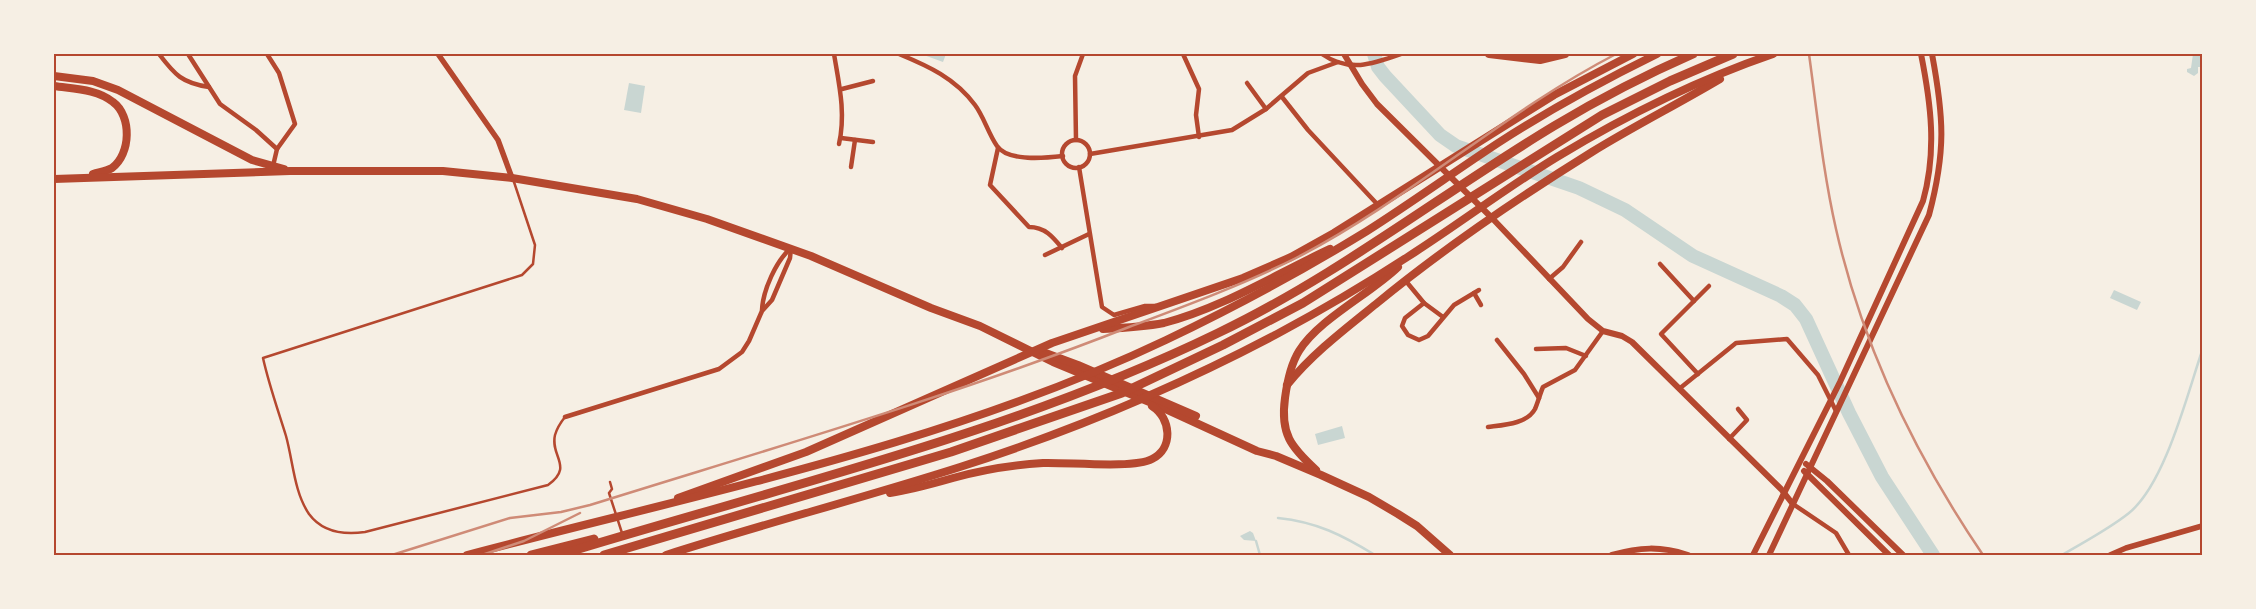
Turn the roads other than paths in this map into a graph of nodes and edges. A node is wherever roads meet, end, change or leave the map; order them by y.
1 (159, 54) edge
2 (188, 54) edge
3 (267, 54) edge
4 (438, 54) edge
5 (834, 54) edge
6 (899, 54) edge
7 (1083, 54) edge
8 (1183, 54) edge
9 (1322, 54) edge
10 (1344, 54) edge
11 (1401, 54) edge
12 (1489, 54) edge
13 (1565, 54) edge
14 (1633, 54) edge
15 (1657, 54) edge
16 (1693, 54) edge
17 (1733, 54) edge
18 (1773, 54) edge
19 (1921, 54) edge
20 (1932, 54) edge
21 (1338, 62) junction
22 (1743, 65) junction
23 (1350, 66) junction
24 (54, 76) edge
25 (873, 81) dead end
26 (1247, 83) dead end
27 (54, 86) edge
28 (209, 87) junction
29 (842, 89) junction
30 (1282, 96) junction
31 (1266, 109) junction
32 (1199, 137) junction
33 (841, 138) junction
34 (855, 140) junction
35 (1076, 140) junction
36 (873, 142) dead end
37 (839, 144) dead end
38 (998, 148) junction
39 (277, 149) junction
40 (1090, 154) junction
41 (1063, 156) junction
42 (273, 166) junction
43 (1439, 166) junction
44 (851, 167) dead end
45 (1079, 167) junction
46 (290, 171) junction
47 (54, 178) edge
48 (79, 178) junction
49 (512, 178) junction
50 (1378, 205) junction
51 (1492, 218) junction
52 (1369, 230) junction
53 (1089, 234) junction
54 (1581, 242) dead end
55 (791, 248) junction
56 (1062, 248) junction
57 (1045, 255) dead end
58 (1410, 255) junction
59 (1660, 264) dead end
60 (1549, 279) junction
61 (1405, 280) junction
62 (1709, 286) dead end
63 (1694, 301) junction
64 (1424, 303) junction
65 (1481, 305) dead end
66 (1157, 307) junction
67 (762, 312) junction
68 (1443, 316) junction
69 (1096, 329) junction
70 (1603, 331) junction
71 (1497, 340) dead end
72 (1536, 349) dead end
73 (1033, 351) junction
74 (1586, 356) junction
75 (1698, 374) junction
76 (1287, 385) junction
77 (1679, 389) junction
78 (1832, 397) junction
79 (1538, 398) junction
80 (1160, 405) junction
81 (1738, 409) dead end
82 (1837, 409) junction
83 (565, 417) joint
84 (1488, 427) dead end
85 (1729, 439) junction
86 (1800, 463) junction
87 (1809, 465) junction
88 (1805, 474) junction
89 (1321, 475) junction
90 (610, 482) dead end
91 (875, 492) junction
92 (1785, 494) junction
93 (1792, 502) junction
94 (653, 509) junction
95 (684, 517) junction
96 (2202, 526) edge
97 (691, 529) junction
98 (624, 538) dead end
99 (624, 551) edge
100 (467, 555) edge
101 (531, 555) edge
102 (559, 555) edge
103 (604, 555) edge
104 (628, 555) edge
105 (666, 555) edge
106 (1450, 555) edge
107 (1612, 555) edge
108 (1688, 555) edge
109 (1753, 555) edge
110 (1769, 555) edge
111 (1849, 555) edge
112 (1888, 555) edge
113 (1903, 555) edge
114 (2110, 555) edge

1 - 28 street
2 - 28 street
3 - 39 street
4 - 49 street
5 - 29 street
6 - 38 street
7 - 35 street
8 - 32 street
9 - 21 street
10 - 23 main road
11 - 23 street
12 - 13 main road
14 - 43 main road
15 - 52 main road
16 - 95 highway
17 - 97 highway
18 - 22 main road
19 - 78 main road
20 - 82 main road
21 - 23 street
21 - 30 street
22 - 51 main road
22 - 58 main road
23 - 43 main road
24 - 42 main road
25 - 29 street
26 - 31 street
27 - 48 main road
28 - 39 street
29 - 33 street
30 - 31 street
30 - 50 street
31 - 32 street
32 - 40 street
33 - 34 street
33 - 37 street
34 - 36 street
34 - 44 street
35 - 40 street
35 - 41 street
38 - 41 street
38 - 56 street
39 - 42 street
40 - 45 street
41 - 45 street
42 - 46 main road
43 - 50 main road
43 - 51 main road
45 - 53 street
46 - 48 main road
46 - 49 main road
47 - 48 main road
49 - 55 main road
49 - 83 lane
50 - 66 main road
51 - 60 main road
51 - 61 main road
52 - 69 main road
52 - 94 main road
53 - 56 street
53 - 66 street
54 - 60 street
55 - 67 street
55 - 67 street
55 - 73 main road
56 - 57 street
58 - 76 main road
58 - 91 main road
59 - 63 street
60 - 70 main road
61 - 64 street
61 - 76 main road
62 - 63 street
63 - 75 street
64 - 68 street
64 - 68 street
65 - 68 street
66 - 69 main road
67 - 83 street
69 - 73 main road
70 - 74 street
70 - 77 main road
71 - 79 street
72 - 74 street
73 - 80 main road
73 - 80 main road
73 - 94 main road
74 - 79 street
75 - 77 street
75 - 78 street
76 - 89 main road
77 - 85 main road
78 - 82 street
78 - 86 main road
79 - 84 street
80 - 89 main road
80 - 91 main road
81 - 85 street
82 - 87 main road
85 - 92 main road
86 - 87 main road
86 - 88 main road
86 - 92 main road
87 - 88 main road
87 - 113 main road
88 - 93 main road
88 - 112 main road
89 - 106 main road
90 - 98 lane
91 - 105 main road
92 - 93 main road
92 - 109 main road
93 - 110 main road
93 - 111 street
94 - 100 main road
95 - 101 highway
95 - 102 highway
96 - 114 street
97 - 99 highway
97 - 103 highway
99 - 104 lane
107 - 108 main road

